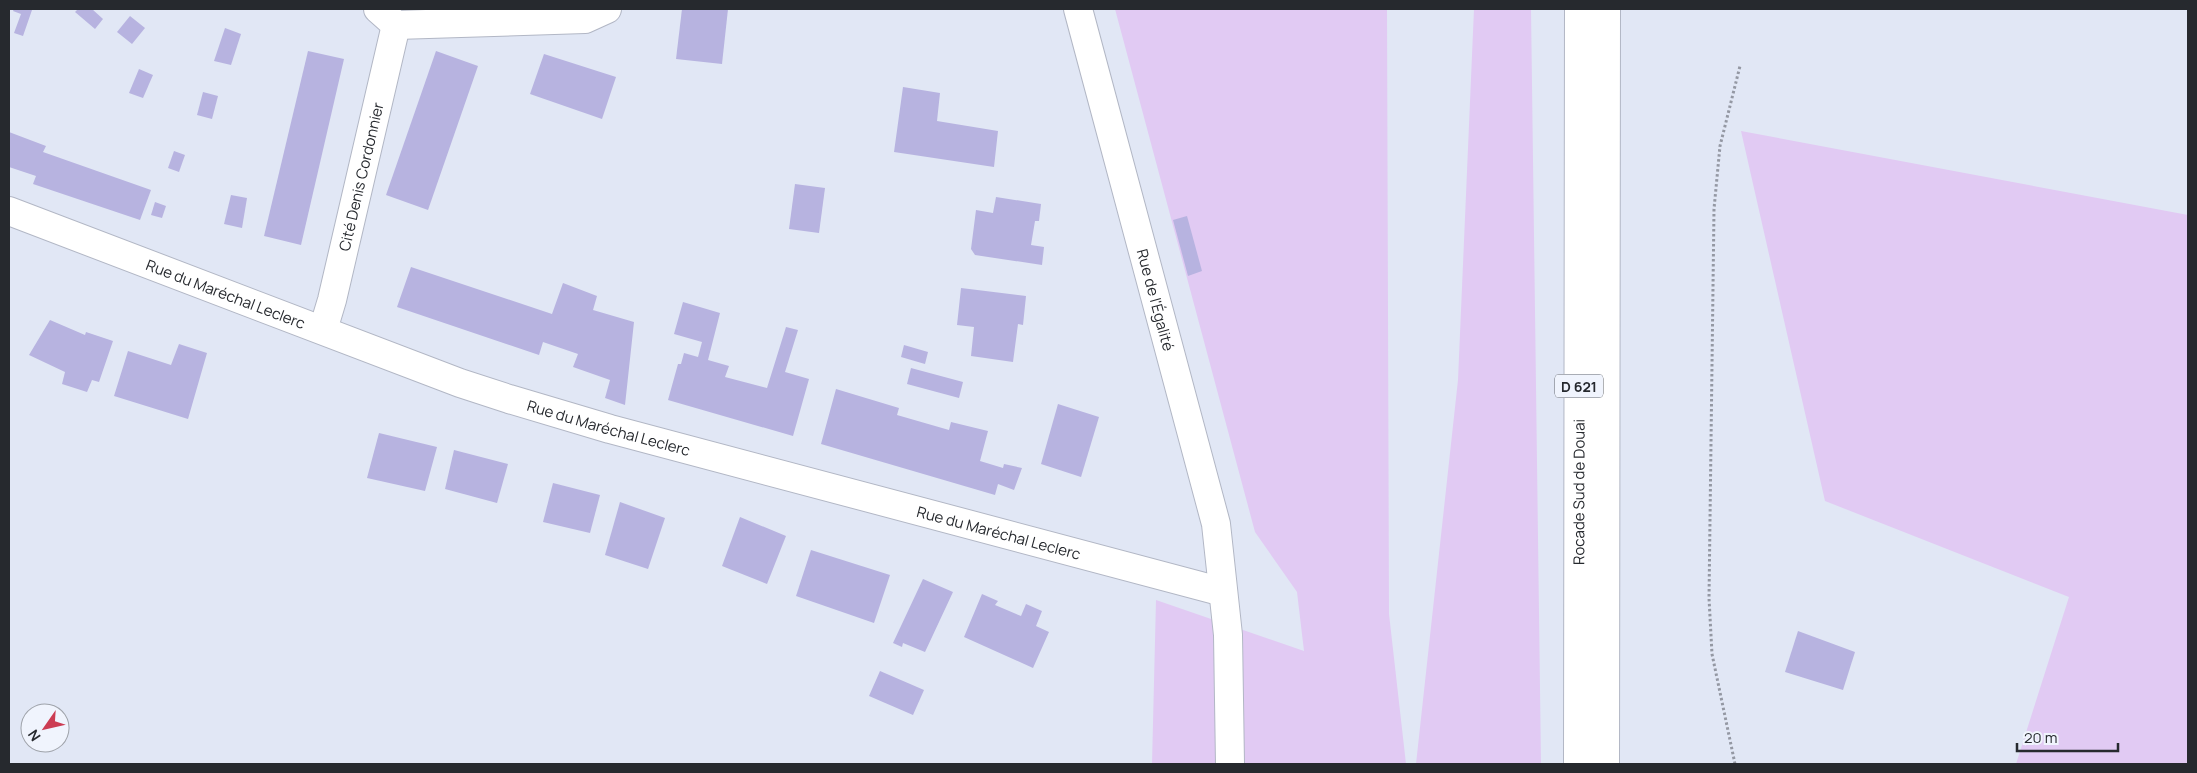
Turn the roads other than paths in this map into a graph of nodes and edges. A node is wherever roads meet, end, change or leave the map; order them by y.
1 (607, 9) edge
2 (1078, 9) edge
3 (1578, 9) edge
4 (1606, 9) edge
5 (387, 17) edge
6 (9, 211) edge
7 (323, 330) junction
8 (1223, 592) junction
9 (1230, 764) edge
10 (1578, 764) edge
11 (1605, 764) edge

1 - 5 main road, Cité Denis Cordonnier
2 - 8 main road, Rue de l'Égalité
3 - 10 main road, Rocade Sud de Douai / D 621
4 - 11 main road, Rocade Sud de Douai / D 621
5 - 7 main road, Cité Denis Cordonnier
6 - 7 main road, Rue du Maréchal Leclerc
7 - 8 main road, Rue du Maréchal Leclerc
8 - 9 main road, Rue de l'Égalité

